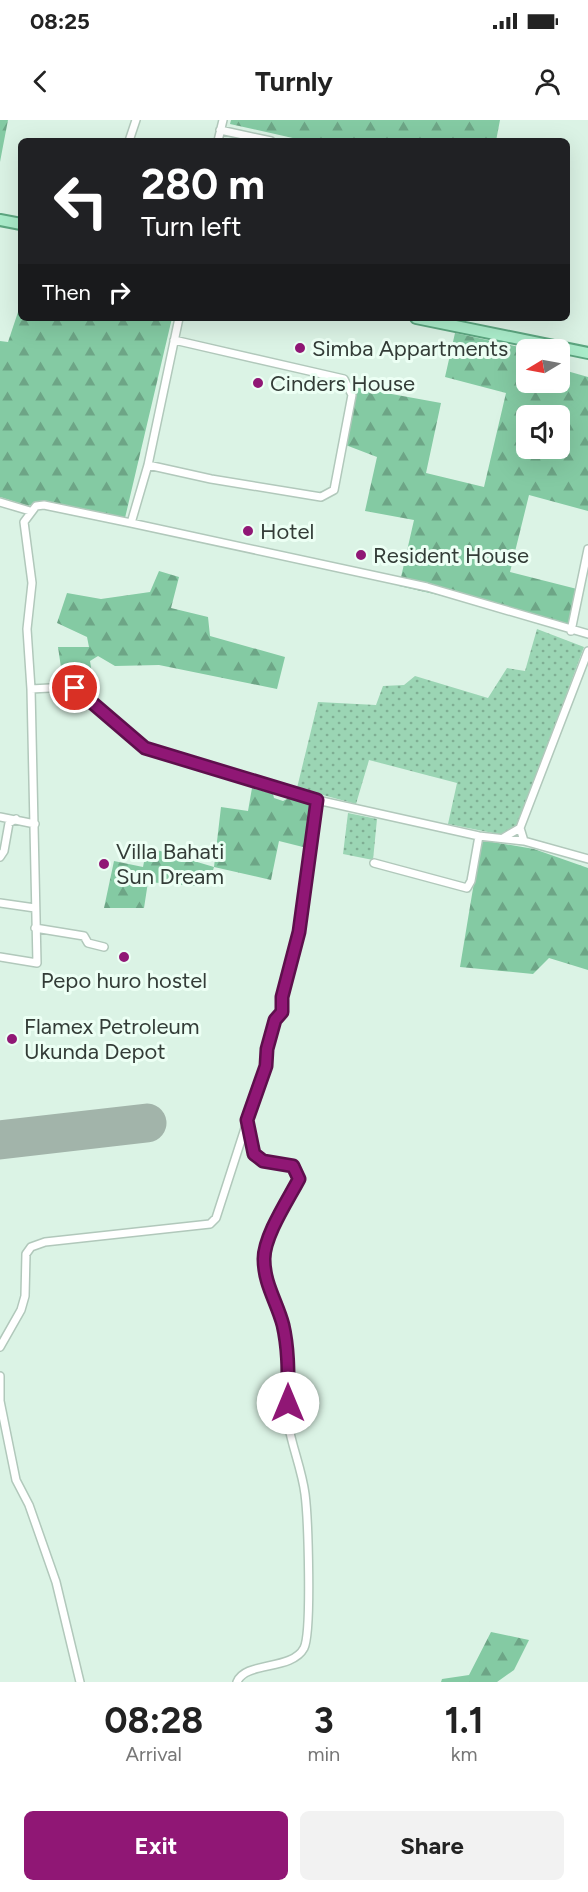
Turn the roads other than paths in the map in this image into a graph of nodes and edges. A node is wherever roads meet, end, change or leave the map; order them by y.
1 (136, 120) edge
2 (223, 120) edge
3 (220, 130) junction
4 (130, 138) edge
5 (219, 138) edge
6 (257, 138) edge
7 (0, 220) edge
8 (18, 224) edge
9 (178, 321) edge
10 (430, 321) edge
11 (174, 340) junction
12 (588, 354) edge
13 (148, 465) junction
14 (0, 502) edge
15 (30, 512) junction
16 (131, 523) junction
17 (588, 549) edge
18 (571, 631) junction
19 (588, 634) edge
20 (588, 651) edge
21 (31, 688) junction
22 (317, 800) junction
23 (0, 817) edge
24 (15, 819) junction
25 (35, 824) junction
26 (520, 828) junction
27 (479, 836) junction
28 (503, 838) junction
29 (524, 841) junction
30 (0, 857) edge
31 (588, 859) edge
32 (374, 863) dead end
33 (0, 903) edge
34 (35, 908) junction
35 (35, 928) junction
36 (104, 947) dead end
37 (0, 957) edge
38 (247, 1120) junction
39 (0, 1347) edge
40 (0, 1376) edge
41 (80, 1682) edge
42 (237, 1682) edge

1 - 4 street
2 - 3 street
3 - 5 street
3 - 6 street
7 - 8 main road
9 - 11 street
10 - 12 main road
11 - 13 street
11 - 13 street
13 - 16 street
14 - 15 street
15 - 16 street
15 - 21 street
16 - 18 street
17 - 18 street
18 - 19 street
20 - 26 street
21 - 22 street
21 - 25 street
22 - 27 street
22 - 38 street
23 - 24 street
24 - 25 street
24 - 30 street
25 - 34 street
26 - 28 street
26 - 29 street
27 - 28 street
27 - 32 street
28 - 29 street
29 - 31 street
33 - 34 street
34 - 35 street
35 - 36 street
35 - 37 street
38 - 39 street
38 - 42 street
40 - 41 street

